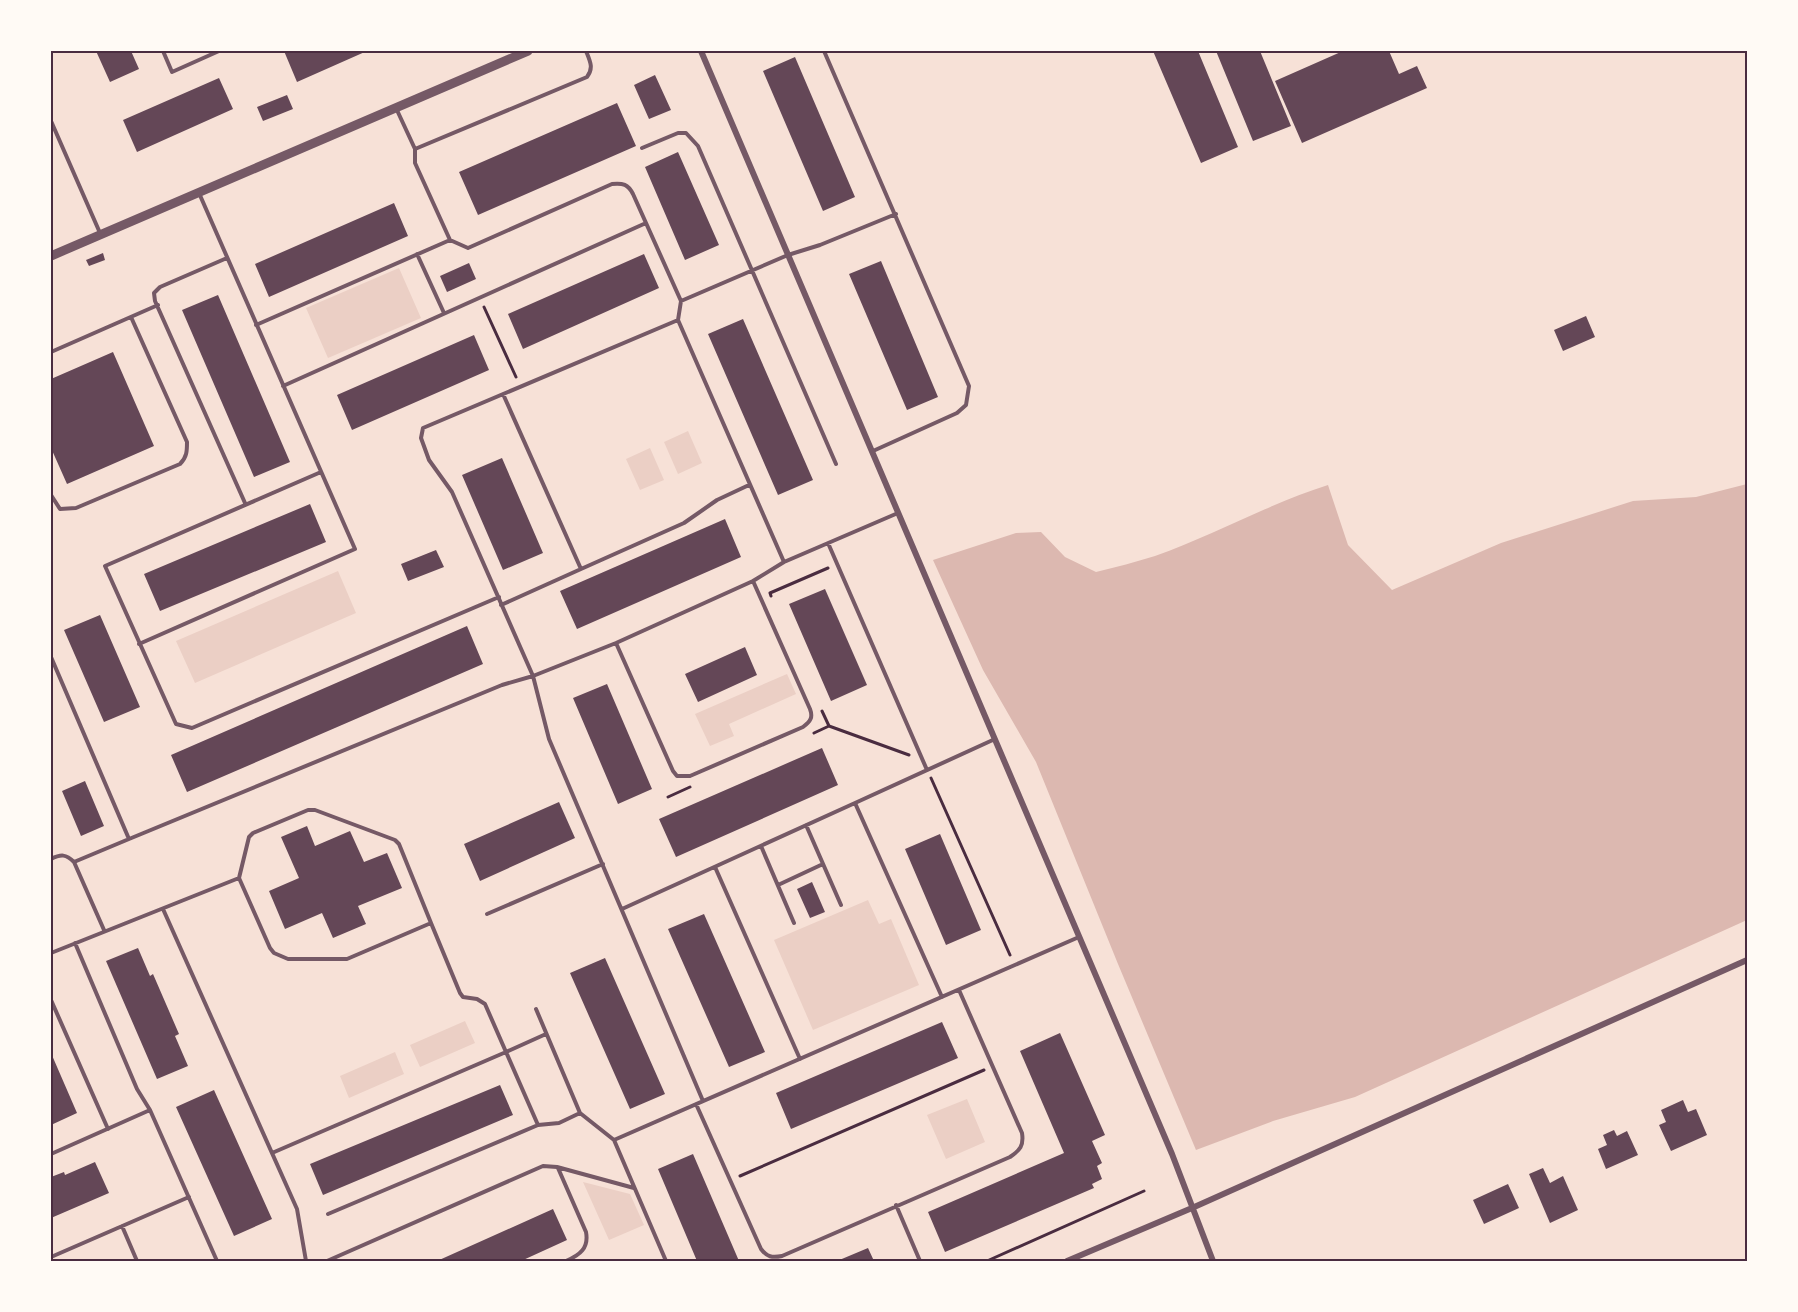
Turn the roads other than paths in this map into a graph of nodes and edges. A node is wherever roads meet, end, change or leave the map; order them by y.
1 (163, 51) edge
2 (219, 51) edge
3 (528, 51) edge
4 (586, 51) edge
5 (701, 51) edge
6 (824, 51) edge
7 (396, 107) junction
8 (51, 121) edge
9 (642, 148) dead end
10 (415, 149) junction
11 (199, 192) junction
12 (896, 214) junction
13 (646, 223) junction
14 (100, 235) junction
15 (450, 240) junction
16 (417, 254) junction
17 (788, 255) junction
18 (51, 256) edge
19 (227, 258) junction
20 (751, 269) junction
21 (681, 301) junction
22 (158, 305) junction
23 (444, 313) junction
24 (131, 317) junction
25 (678, 320) junction
26 (256, 325) junction
27 (51, 352) edge
28 (284, 386) junction
29 (503, 394) junction
30 (873, 451) junction
31 (836, 464) dead end
32 (321, 472) junction
33 (750, 484) junction
34 (51, 495) edge
35 (244, 503) junction
36 (898, 512) junction
37 (828, 543) junction
38 (784, 562) junction
39 (581, 569) junction
40 (753, 581) junction
41 (498, 597) junction
42 (501, 605) junction
43 (616, 643) junction
44 (139, 644) junction
45 (51, 657) edge
46 (533, 676) junction
47 (995, 739) junction
48 (927, 770) junction
49 (855, 803) junction
50 (806, 825) junction
51 (129, 839) junction
52 (761, 846) junction
53 (51, 859) edge
54 (74, 862) junction
55 (603, 864) junction
56 (823, 864) junction
57 (715, 867) junction
58 (239, 878) junction
59 (778, 885) junction
60 (841, 905) dead end
61 (163, 909) junction
62 (622, 909) junction
63 (487, 914) dead end
64 (794, 923) dead end
65 (431, 924) junction
66 (104, 930) junction
67 (1079, 937) junction
68 (75, 943) junction
69 (51, 953) edge
70 (1747, 960) edge
71 (959, 990) junction
72 (942, 997) junction
73 (51, 1000) edge
74 (536, 1009) dead end
75 (546, 1034) junction
76 (506, 1052) junction
77 (800, 1059) junction
78 (703, 1101) junction
79 (696, 1104) junction
80 (150, 1110) junction
81 (580, 1113) junction
82 (538, 1125) junction
83 (108, 1129) junction
84 (614, 1140) junction
85 (272, 1153) junction
86 (51, 1154) edge
87 (557, 1167) junction
88 (635, 1188) junction
89 (189, 1197) junction
90 (896, 1205) junction
91 (1192, 1208) junction
92 (328, 1214) dead end
93 (122, 1226) junction
94 (51, 1257) edge
95 (137, 1261) edge
96 (217, 1261) edge
97 (306, 1261) edge
98 (327, 1261) edge
99 (566, 1261) edge
100 (666, 1261) edge
101 (920, 1261) edge
102 (1067, 1261) edge
103 (1213, 1261) edge

1 - 2 lane
3 - 7 street
4 - 10 lane
5 - 17 street
6 - 12 lane
7 - 10 lane
7 - 11 street
8 - 14 lane
9 - 20 lane
10 - 15 lane
11 - 14 street
11 - 19 lane
12 - 17 lane
12 - 30 lane
13 - 15 lane
13 - 21 lane
13 - 23 lane
14 - 18 street
15 - 16 lane
16 - 23 lane
16 - 26 lane
17 - 20 lane
17 - 30 street
19 - 22 lane
19 - 26 lane
20 - 21 lane
20 - 31 lane
21 - 25 lane
22 - 24 lane
22 - 35 lane
23 - 28 lane
24 - 27 lane
24 - 34 lane
25 - 29 lane
25 - 33 lane
26 - 28 lane
28 - 32 lane
29 - 39 lane
29 - 41 lane
30 - 36 street
32 - 35 lane
32 - 44 lane
33 - 38 lane
33 - 39 lane
35 - 44 lane
36 - 37 lane
36 - 47 street
37 - 38 lane
37 - 48 lane
38 - 40 lane
39 - 42 lane
40 - 43 lane
40 - 43 lane
41 - 42 lane
41 - 44 lane
42 - 46 lane
43 - 46 lane
45 - 51 lane
46 - 51 lane
46 - 55 lane
47 - 48 lane
47 - 67 street
48 - 49 lane
49 - 50 lane
49 - 72 lane
50 - 52 lane
50 - 56 lane
51 - 54 lane
52 - 57 lane
52 - 59 lane
53 - 54 lane
54 - 66 lane
55 - 62 lane
55 - 63 lane
56 - 59 lane
56 - 60 lane
57 - 62 lane
57 - 77 lane
58 - 61 lane
58 - 65 lane
58 - 65 lane
59 - 64 lane
61 - 66 lane
61 - 85 lane
62 - 78 lane
65 - 76 lane
66 - 68 lane
67 - 71 lane
67 - 91 street
68 - 69 lane
68 - 80 lane
70 - 91 street
71 - 72 lane
71 - 90 lane
72 - 77 lane
73 - 83 lane
74 - 75 lane
75 - 76 lane
75 - 81 lane
76 - 82 lane
76 - 85 lane
77 - 78 lane
78 - 79 lane
79 - 84 lane
79 - 90 lane
80 - 83 lane
80 - 89 lane
81 - 82 lane
81 - 84 lane
82 - 92 lane
83 - 86 lane
84 - 88 lane
85 - 97 lane
87 - 88 lane
87 - 98 lane
87 - 99 lane
88 - 100 lane
89 - 93 lane
89 - 96 lane
90 - 101 lane
91 - 102 street
91 - 103 street
93 - 94 lane
93 - 95 lane

